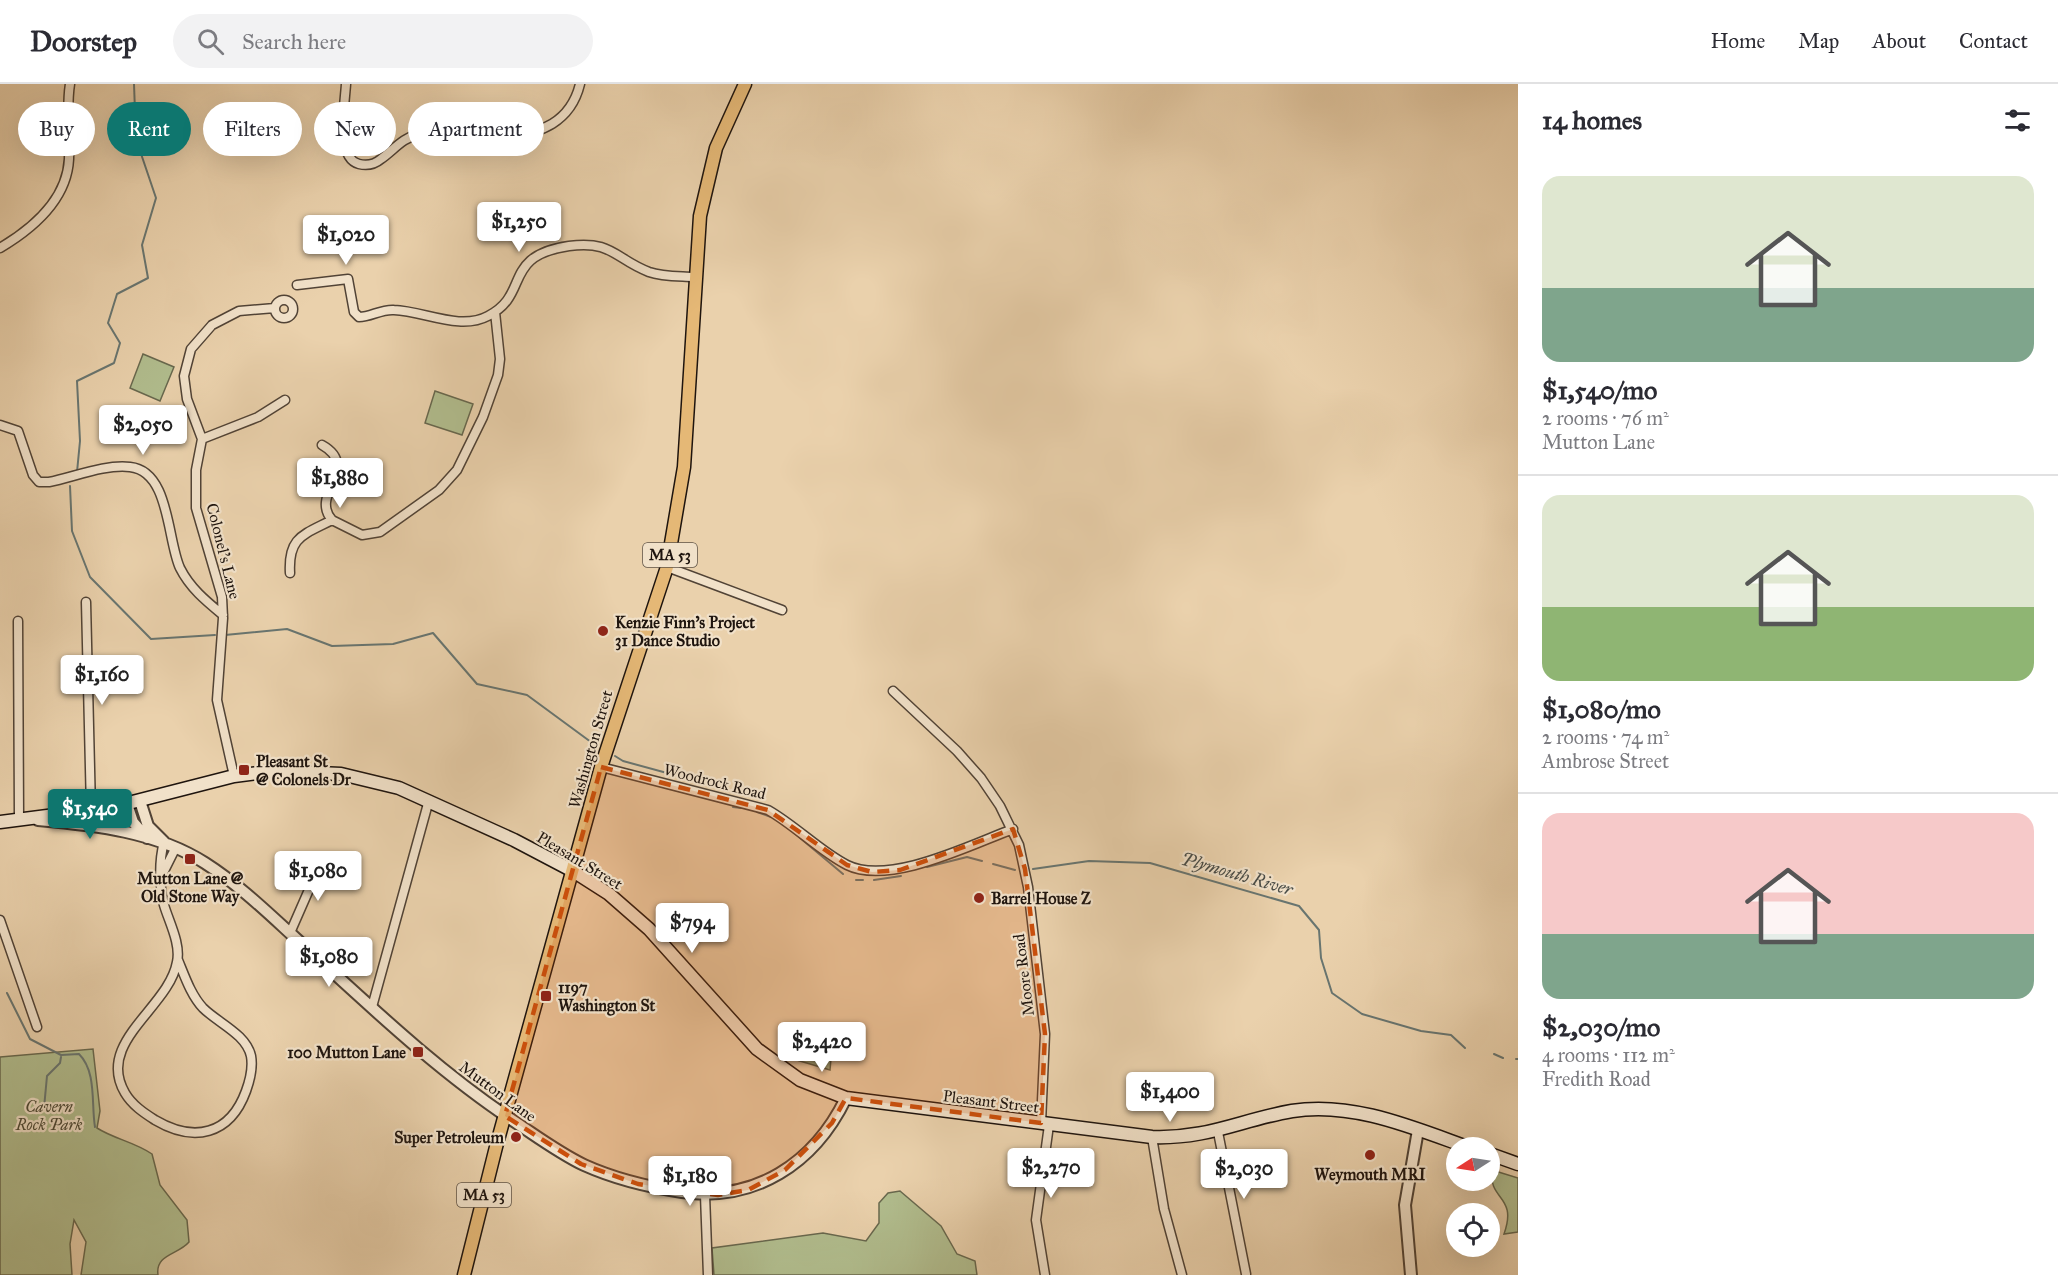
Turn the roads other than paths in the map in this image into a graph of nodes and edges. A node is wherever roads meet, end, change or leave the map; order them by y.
1 (70, 84) edge
2 (346, 84) edge
3 (580, 84) edge
4 (746, 84) edge
5 (0, 248) edge
6 (694, 277) junction
7 (297, 285) dead end
8 (275, 308) dead end
9 (495, 312) junction
10 (285, 400) dead end
11 (0, 425) edge
12 (202, 439) junction
13 (322, 445) dead end
14 (332, 520) junction
15 (668, 567) junction
16 (291, 573) dead end
17 (86, 602) dead end
18 (782, 610) dead end
19 (223, 615) junction
20 (18, 621) dead end
21 (893, 691) dead end
22 (601, 767) junction
23 (234, 777) junction
24 (429, 800) junction
25 (140, 801) junction
26 (127, 804) junction
27 (91, 810) junction
28 (19, 818) junction
29 (0, 822) edge
30 (1013, 829) junction
31 (147, 838) junction
32 (164, 842) junction
33 (176, 848) junction
34 (322, 860) dead end
35 (573, 871) junction
36 (162, 876) junction
37 (0, 920) edge
38 (290, 933) junction
39 (178, 960) junction
40 (372, 1007) junction
41 (37, 1027) dead end
42 (846, 1098) junction
43 (504, 1116) junction
44 (1045, 1124) junction
45 (1419, 1130) junction
46 (1218, 1132) junction
47 (1152, 1137) junction
48 (1446, 1140) edge
49 (1500, 1158) edge
50 (1518, 1164) edge
51 (705, 1194) junction
52 (1246, 1274) edge
53 (464, 1275) edge
54 (708, 1275) edge
55 (1045, 1275) edge
56 (1182, 1275) edge
57 (1411, 1275) edge

1 - 5 street
2 - 3 street
4 - 6 main road, Washington Street / MA 53
6 - 9 street
6 - 15 main road, Washington Street / MA 53
7 - 9 street
8 - 12 street
9 - 14 street
10 - 12 street
11 - 19 street
12 - 19 street, Colonel's Lane
13 - 14 street
14 - 16 street
15 - 18 street
15 - 22 main road, Washington Street / MA 53
17 - 27 street
19 - 23 street, Colonel's Lane
20 - 28 street
21 - 30 street, Moore Road
22 - 30 street, Woodrock Road
22 - 35 main road, Washington Street / MA 53
23 - 24 main road, Pleasant Street
23 - 25 main road, Pleasant Street
24 - 35 main road, Pleasant Street
24 - 40 street
25 - 26 main road, Pleasant Street
25 - 32 street, Mutton Lane
26 - 27 main road, Pleasant Street
26 - 31 street
27 - 28 main road, Pleasant Street
28 - 29 main road, Pleasant Street
28 - 31 street, Mutton Lane
30 - 44 street, Moore Road
31 - 32 street, Mutton Lane
32 - 33 street, Mutton Lane
32 - 36 street
33 - 36 street
33 - 38 street, Mutton Lane
34 - 38 street
35 - 42 main road, Pleasant Street
35 - 43 main road, Washington Street / MA 53
36 - 39 street
37 - 41 street
38 - 40 street, Mutton Lane
39 - 39 street
40 - 43 street, Mutton Lane
42 - 44 main road, Pleasant Street
42 - 51 street, Mutton Lane
43 - 51 street, Mutton Lane
43 - 53 main road, Washington Street / MA 53
44 - 47 main road, Pleasant Street
44 - 55 street, Moore Road
45 - 46 main road, Pleasant Street
45 - 48 main road, Pleasant Street
45 - 57 street
46 - 47 main road, Pleasant Street
46 - 52 street
47 - 56 street
49 - 50 main road
51 - 54 street

